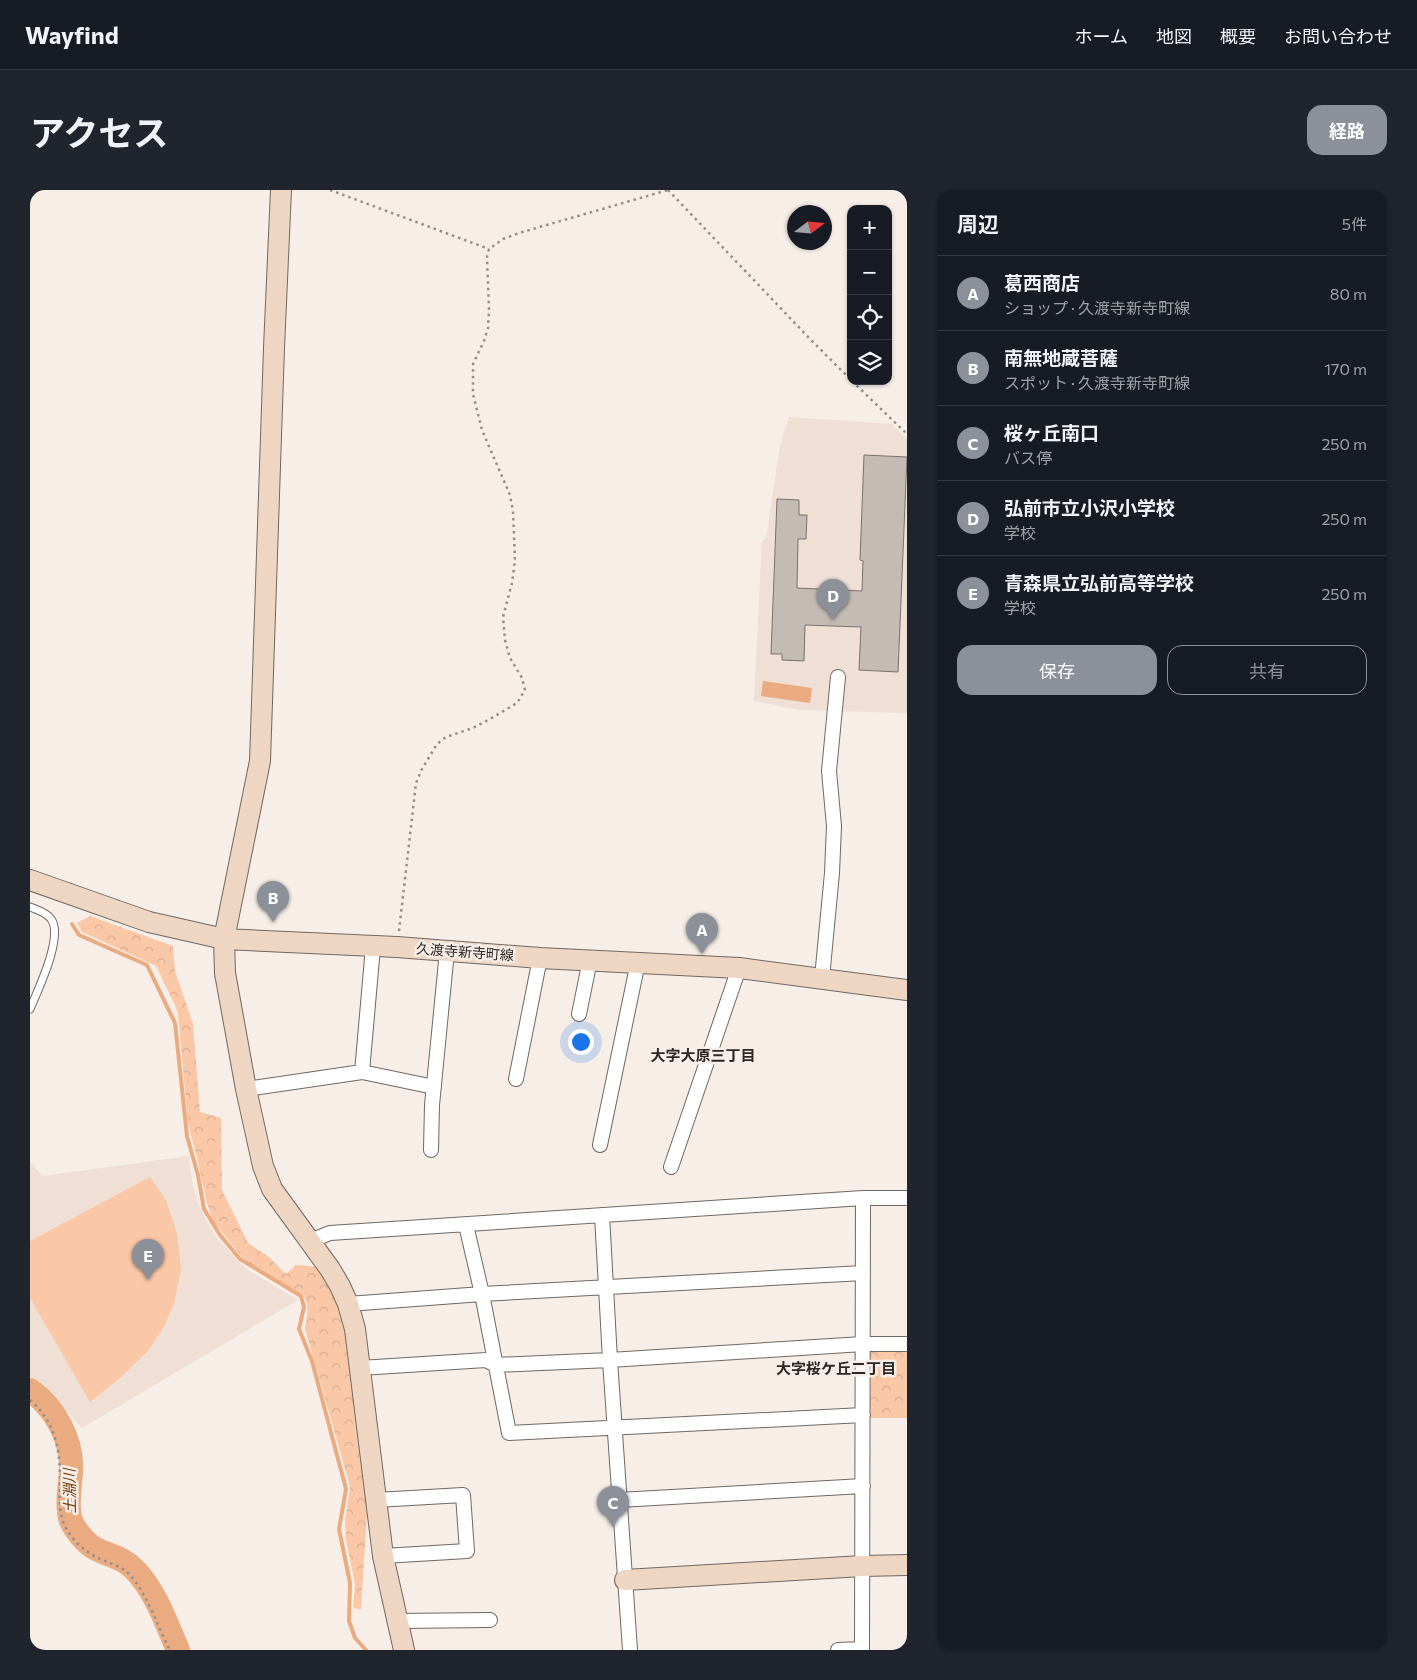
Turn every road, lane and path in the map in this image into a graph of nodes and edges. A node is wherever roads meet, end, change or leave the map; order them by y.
1 (282, 190) edge
2 (330, 190) edge
3 (668, 190) edge
4 (489, 249) junction
5 (847, 375) edge
6 (857, 385) edge
7 (907, 434) edge
8 (838, 677) dead end
9 (30, 880) edge
10 (30, 907) edge
11 (224, 939) junction
12 (373, 947) junction
13 (397, 947) junction
14 (447, 951) junction
15 (540, 958) junction
16 (590, 960) junction
17 (638, 962) junction
18 (739, 968) junction
19 (822, 978) junction
20 (907, 990) edge
21 (30, 1009) edge
22 (579, 1014) dead end
23 (362, 1072) junction
24 (516, 1079) dead end
25 (434, 1087) junction
26 (246, 1089) junction
27 (600, 1145) dead end
28 (431, 1150) dead end
29 (671, 1167) dead end
30 (863, 1198) junction
31 (907, 1198) edge
32 (602, 1215) junction
33 (466, 1225) junction
34 (310, 1241) junction
35 (863, 1273) junction
36 (606, 1288) junction
37 (482, 1294) junction
38 (348, 1304) junction
39 (863, 1344) junction
40 (907, 1344) edge
41 (610, 1360) junction
42 (496, 1365) junction
43 (360, 1368) junction
44 (30, 1400) edge
45 (863, 1415) junction
46 (614, 1429) junction
47 (863, 1486) junction
48 (376, 1500) junction
49 (619, 1500) junction
50 (383, 1556) junction
51 (907, 1565) edge
52 (862, 1566) junction
53 (625, 1580) junction
54 (490, 1620) dead end
55 (398, 1621) junction
56 (862, 1649) edge
57 (170, 1650) edge
58 (404, 1650) edge
59 (630, 1650) edge
60 (838, 1650) edge

1 - 11 street
2 - 4 path
3 - 4 path
3 - 5 path
4 - 13 path
6 - 7 path
8 - 19 street
9 - 11 street, 久渡寺新寺町線
10 - 21 lane
11 - 12 street, 久渡寺新寺町線
11 - 26 street
12 - 13 street, 久渡寺新寺町線
12 - 23 street
13 - 14 street, 久渡寺新寺町線
14 - 15 street, 久渡寺新寺町線
14 - 25 street
15 - 16 street, 久渡寺新寺町線
15 - 24 street
16 - 17 street, 久渡寺新寺町線
16 - 22 street
17 - 18 street, 久渡寺新寺町線
17 - 27 street
18 - 19 street, 久渡寺新寺町線
18 - 29 street
19 - 20 street, 久渡寺新寺町線
23 - 25 street
23 - 26 street
25 - 28 street
26 - 34 street
30 - 31 street
30 - 32 street
30 - 35 street
32 - 33 street
32 - 36 street
33 - 34 street
33 - 37 street
34 - 38 street
35 - 36 street
35 - 39 street
36 - 37 street
36 - 41 street
37 - 38 street
37 - 42 street
38 - 43 street
39 - 40 street
39 - 41 street
39 - 45 street
41 - 42 street
41 - 46 street
42 - 43 street
42 - 46 street
43 - 48 street
44 - 57 path
45 - 46 street
45 - 47 street
46 - 49 street
47 - 49 street
47 - 52 street
48 - 50 street
48 - 50 street
49 - 53 street
50 - 55 street
51 - 52 street
52 - 53 street
52 - 56 street
53 - 59 street
54 - 55 street
55 - 58 street
56 - 60 street

